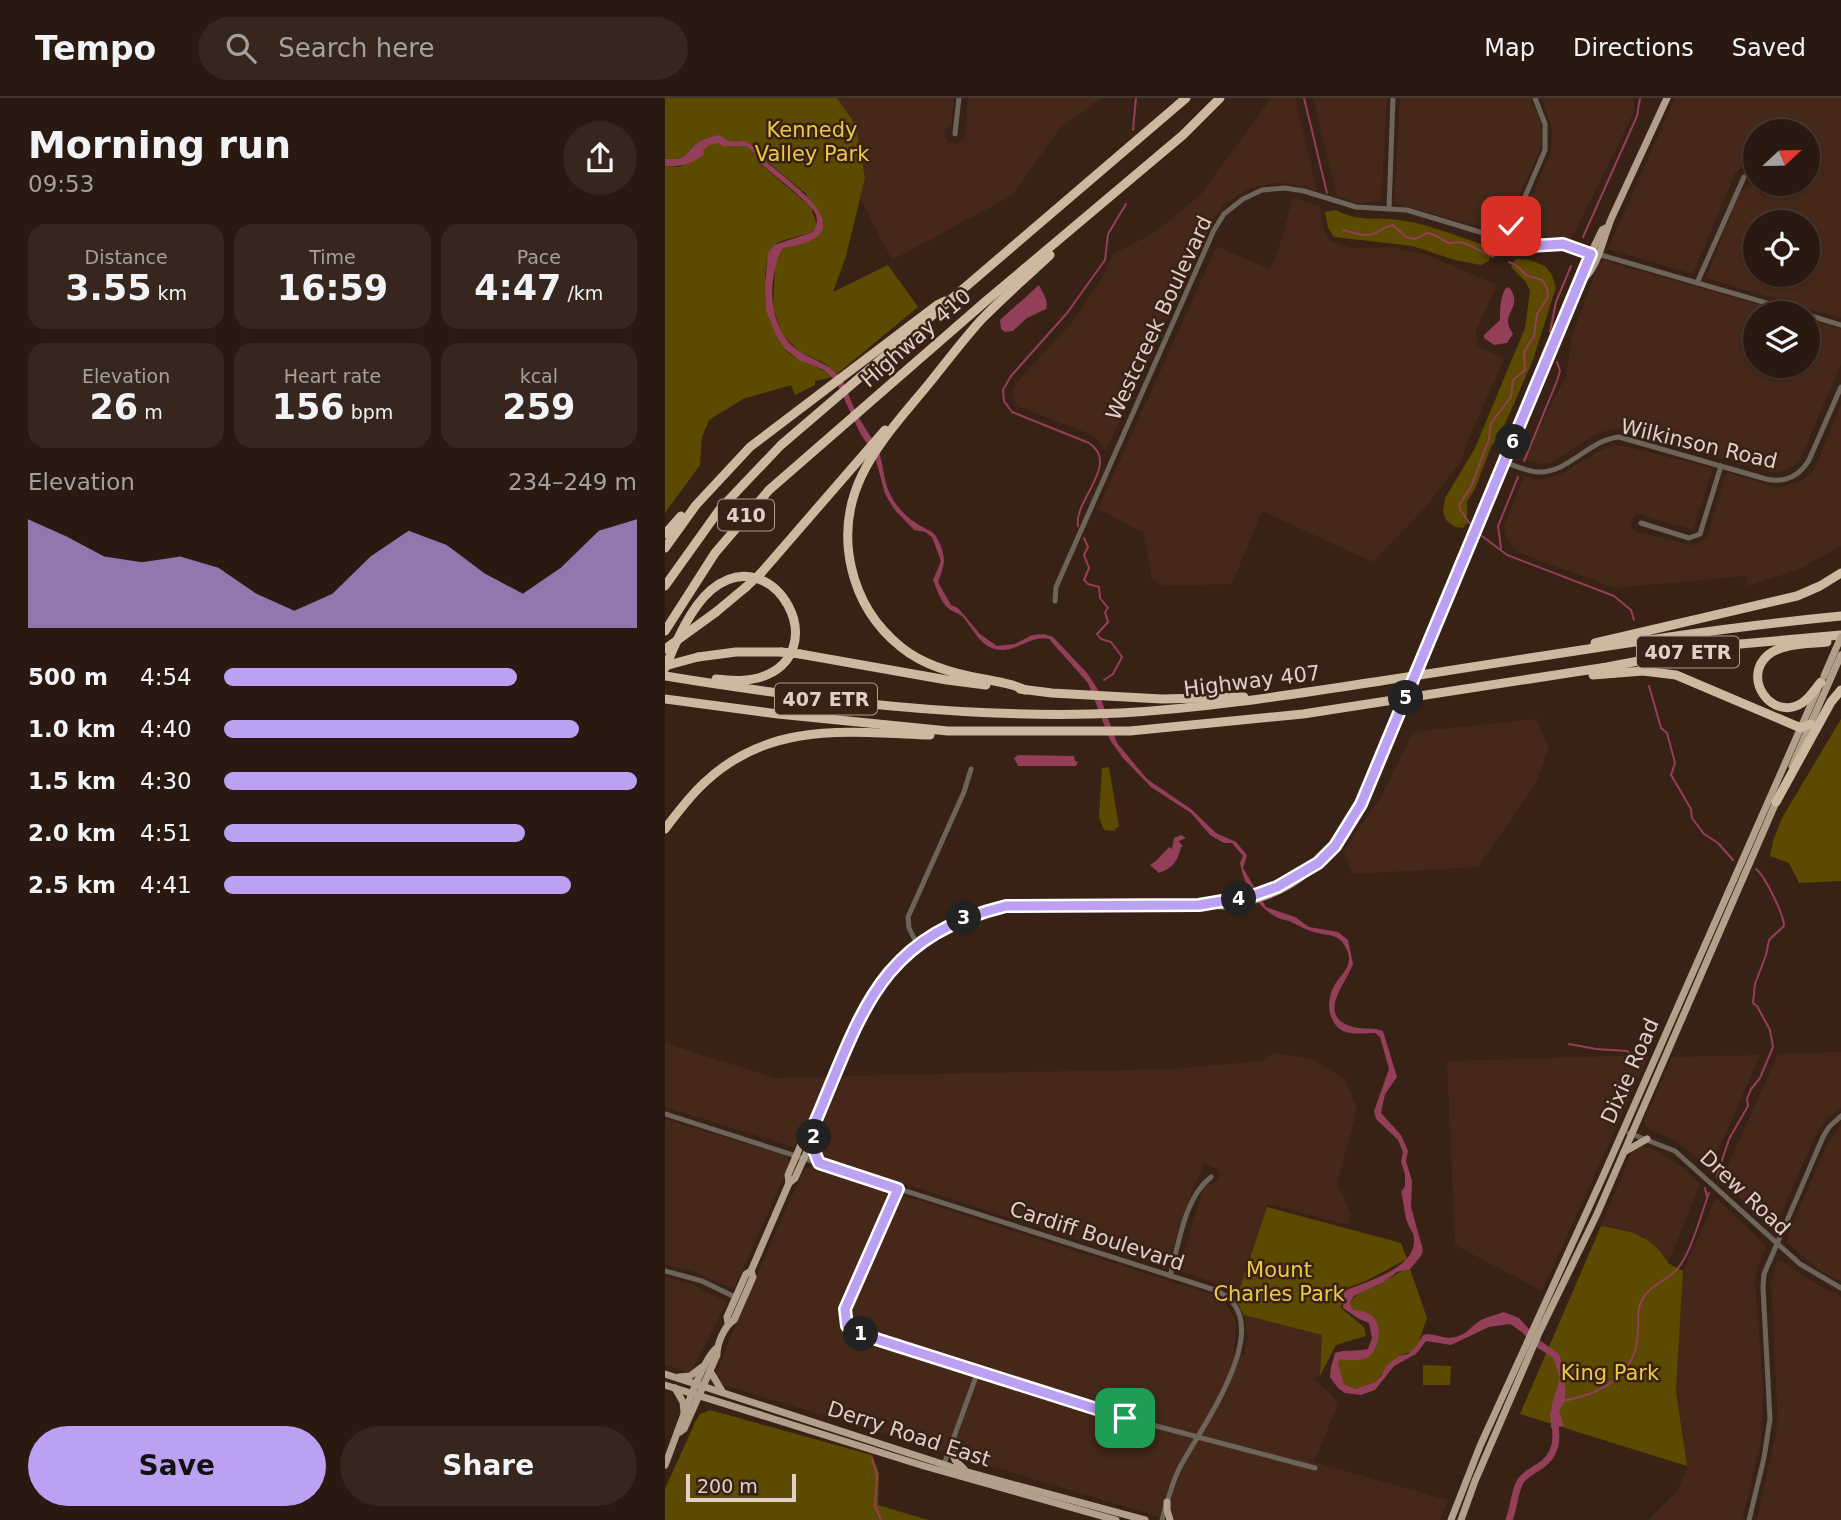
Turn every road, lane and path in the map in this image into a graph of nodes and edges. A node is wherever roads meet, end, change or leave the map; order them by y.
1 (959, 98) edge
2 (1186, 98) edge
3 (1220, 98) edge
4 (1393, 98) edge
5 (1535, 98) edge
6 (1667, 98) edge
7 (955, 134) dead end
8 (1743, 179) edge
9 (1388, 209) junction
10 (1084, 220) junction
11 (1506, 241) junction
12 (1594, 254) junction
13 (1697, 283) junction
14 (956, 296) junction
15 (1759, 301) edge
16 (1820, 319) edge
17 (1841, 325) edge
18 (1841, 387) edge
19 (865, 461) junction
20 (734, 462) junction
21 (1505, 462) junction
22 (1721, 466) junction
23 (1641, 523) dead end
24 (665, 534) edge
25 (665, 548) edge
26 (1841, 573) edge
27 (665, 586) edge
28 (1055, 601) dead end
29 (1841, 616) edge
30 (665, 631) edge
31 (1841, 637) edge
32 (665, 649) edge
33 (1545, 655) junction
34 (1841, 655) edge
35 (666, 672) edge
36 (1535, 678) junction
37 (1825, 679) junction
38 (695, 681) junction
39 (1024, 690) junction
40 (1841, 690) edge
41 (665, 699) edge
42 (1256, 700) junction
43 (1805, 726) junction
44 (948, 731) junction
45 (971, 769) dead end
46 (1776, 802) junction
47 (665, 829) edge
48 (917, 944) junction
49 (665, 1114) edge
50 (1841, 1116) edge
51 (813, 1127) junction
52 (1623, 1130) junction
53 (1632, 1134) junction
54 (1647, 1139) junction
55 (811, 1143) junction
56 (1624, 1153) junction
57 (800, 1156) junction
58 (819, 1163) junction
59 (1211, 1177) dead end
60 (898, 1189) junction
61 (1776, 1243) junction
62 (665, 1271) edge
63 (1170, 1276) junction
64 (1841, 1288) edge
65 (739, 1299) junction
66 (1535, 1332) junction
67 (1528, 1350) junction
68 (708, 1368) junction
69 (978, 1371) junction
70 (669, 1376) edge
71 (665, 1385) edge
72 (699, 1386) junction
73 (675, 1388) junction
74 (723, 1392) junction
75 (695, 1394) junction
76 (713, 1400) junction
77 (694, 1408) junction
78 (684, 1412) junction
79 (680, 1432) junction
80 (1198, 1436) junction
81 (950, 1448) junction
82 (665, 1465) edge
83 (943, 1467) junction
84 (1315, 1468) dead end
85 (967, 1472) junction
86 (1167, 1502) junction
87 (1116, 1520) edge
88 (1145, 1520) edge
89 (1162, 1520) edge
90 (1170, 1520) edge
91 (1451, 1520) edge
92 (1461, 1520) edge
93 (1749, 1520) edge

1 - 7 street
2 - 14 highway, Highway 410 / 410
3 - 10 highway, Highway 410 / 410
4 - 9 street
5 - 11 street
6 - 12 main road
8 - 13 street
9 - 11 street, Westcreek Boulevard
9 - 28 street, Westcreek Boulevard
10 - 19 highway
10 - 30 highway, Highway 410 / 410
11 - 12 street, Westcreek Boulevard
12 - 13 street, Westcreek Boulevard
12 - 21 main road
13 - 15 street, Westcreek Boulevard
14 - 20 highway
14 - 27 highway, Highway 410 / 410
16 - 17 street
18 - 22 street, Wilkinson Road
19 - 32 highway, bridge
19 - 39 highway
20 - 24 highway
20 - 25 highway
21 - 22 street, Wilkinson Road
21 - 48 main road, bridge
22 - 23 street
26 - 33 highway
29 - 33 highway, Highway 407 / 407 ETR
31 - 36 highway, Highway 407 / 407 ETR
31 - 37 main road, Dixie Road, bridge
31 - 37 highway
33 - 42 highway, Highway 407 / 407 ETR
34 - 37 main road, Dixie Road
35 - 38 highway, Highway 407 / 407 ETR
35 - 38 highway
35 - 39 highway, bridge
36 - 43 highway
36 - 44 highway, Highway 407 / 407 ETR
37 - 43 main road, Dixie Road
38 - 42 highway, Highway 407 / 407 ETR
39 - 42 highway
40 - 46 highway
41 - 44 highway, Highway 407 / 407 ETR
43 - 46 main road, Dixie Road
43 - 52 main road, Dixie Road
44 - 47 highway
45 - 48 street
46 - 53 main road, Dixie Road
48 - 51 main road
49 - 57 street, Cardiff Boulevard
50 - 61 street
51 - 55 main road
51 - 57 main road
52 - 53 street, Drew Road
52 - 66 main road, Dixie Road
53 - 54 street, Drew Road
53 - 56 main road, Dixie Road
54 - 56 main road
54 - 61 street, Drew Road
55 - 57 main road
55 - 58 main road
56 - 66 main road, Dixie Road
57 - 58 street, Cardiff Boulevard
57 - 65 main road
58 - 60 street, Cardiff Boulevard
59 - 63 street
60 - 63 street, Cardiff Boulevard
60 - 69 street
61 - 64 street, Drew Road
61 - 93 street
62 - 65 street
63 - 80 street, Cardiff Boulevard
65 - 68 main road
66 - 67 main road, Dixie Road
67 - 91 main road, Dixie Road
67 - 92 main road, Dixie Road
68 - 70 main road
68 - 72 main road
68 - 74 main road
69 - 80 street
69 - 81 street
70 - 72 main road, Derry Road East
71 - 73 main road, Derry Road East
72 - 74 main road, Derry Road East
72 - 75 main road
73 - 75 main road, Derry Road East
73 - 78 main road
74 - 83 main road, Derry Road East
75 - 76 main road, Derry Road East
75 - 77 main road
75 - 78 main road
76 - 77 main road
76 - 83 main road, Derry Road East
77 - 79 main road
78 - 79 main road
79 - 82 main road
80 - 84 street
80 - 86 street, Cardiff Boulevard
81 - 83 street
81 - 85 main road
83 - 85 main road, Derry Road East
83 - 87 main road, Derry Road East
85 - 88 main road, Derry Road East
86 - 89 street, Cardiff Boulevard
86 - 90 main road

